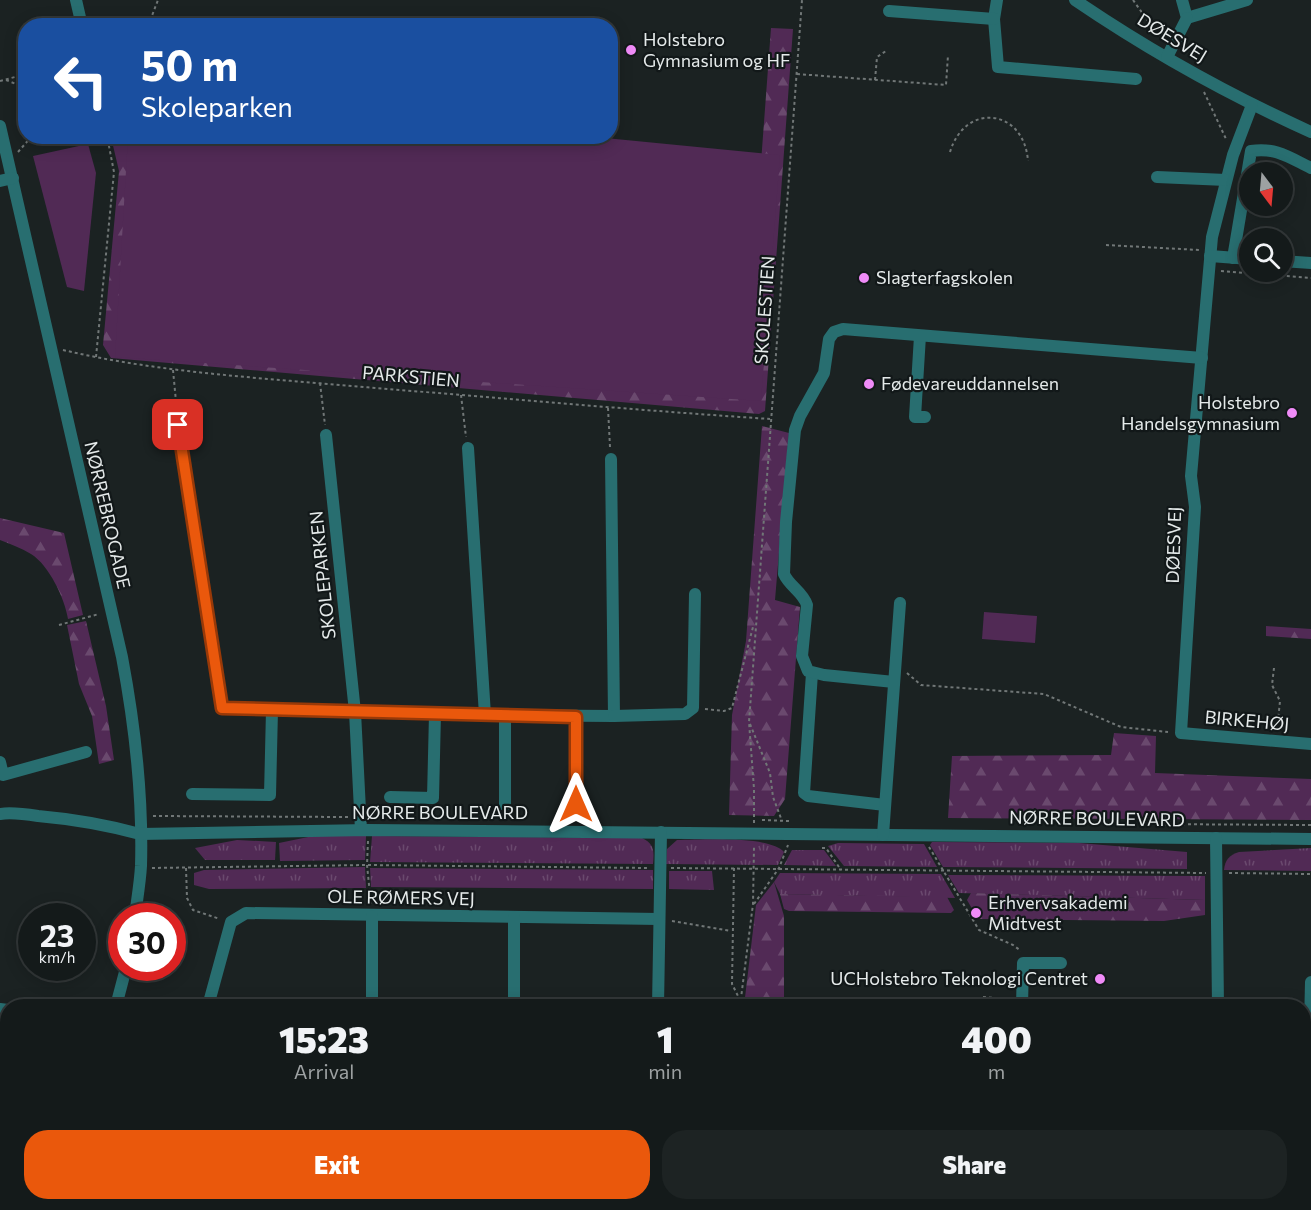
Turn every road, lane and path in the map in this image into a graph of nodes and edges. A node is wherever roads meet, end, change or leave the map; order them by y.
1 (76, 0) edge
2 (158, 0) edge
3 (802, 0) edge
4 (997, 0) edge
5 (1075, 0) edge
6 (1133, 0) edge
7 (1182, 0) edge
8 (1247, 0) edge
9 (889, 11) dead end
10 (80, 18) edge
11 (151, 18) edge
12 (1187, 18) junction
13 (994, 19) junction
14 (1174, 44) junction
15 (886, 51) dead end
16 (948, 55) dead end
17 (1167, 57) junction
18 (796, 74) junction
19 (1195, 74) junction
20 (18, 76) edge
21 (1136, 79) dead end
22 (6, 80) junction
23 (875, 80) junction
24 (0, 81) edge
25 (18, 85) edge
26 (1252, 105) junction
27 (0, 126) edge
28 (1311, 132) edge
29 (26, 144) edge
30 (108, 144) edge
31 (950, 152) dead end
32 (1233, 155) junction
33 (7, 156) junction
34 (1028, 161) dead end
35 (1311, 168) edge
36 (1157, 177) dead end
37 (13, 178) junction
38 (1226, 180) junction
39 (0, 182) edge
40 (1106, 245) dead end
41 (1211, 254) junction
42 (1233, 258) junction
43 (1239, 258) edge
44 (1293, 262) edge
45 (1311, 263) edge
46 (1209, 270) junction
47 (1311, 278) edge
48 (920, 336) junction
49 (51, 348) junction
50 (96, 358) junction
51 (1202, 358) junction
52 (173, 370) junction
53 (320, 383) junction
54 (461, 395) junction
55 (608, 408) junction
56 (925, 417) dead end
57 (771, 419) junction
58 (178, 425) joint
59 (326, 435) joint
60 (468, 448) joint
61 (611, 459) joint
62 (695, 594) dead end
63 (900, 603) dead end
64 (111, 612) junction
65 (755, 621) junction
66 (59, 625) dead end
67 (896, 663) junction
68 (1274, 668) dead end
69 (812, 673) junction
70 (894, 682) junction
71 (693, 708) junction
72 (272, 710) junction
73 (355, 712) junction
74 (435, 714) junction
75 (485, 715) junction
76 (505, 716) junction
77 (614, 716) junction
78 (576, 717) junction
79 (749, 722) junction
80 (1181, 733) junction
81 (1276, 741) junction
82 (1311, 744) edge
83 (86, 752) dead end
84 (0, 762) edge
85 (754, 789) dead end
86 (192, 794) dead end
87 (390, 797) dead end
88 (576, 804) dead end
89 (505, 805) dead end
90 (885, 805) junction
91 (0, 814) edge
92 (782, 821) dead end
93 (365, 830) junction
94 (661, 832) junction
95 (792, 833) junction
96 (140, 834) junction
97 (883, 835) junction
98 (922, 835) junction
99 (1216, 838) junction
100 (1311, 839) edge
101 (787, 847) junction
102 (797, 847) dead end
103 (817, 848) dead end
104 (367, 865) junction
105 (141, 868) junction
106 (186, 868) junction
107 (660, 868) junction
108 (734, 868) junction
109 (779, 868) junction
110 (841, 870) junction
111 (944, 871) junction
112 (1217, 873) junction
113 (1311, 874) edge
114 (137, 903) edge
115 (372, 916) junction
116 (514, 917) junction
117 (660, 919) junction
118 (231, 922) junction
119 (731, 931) junction
120 (1023, 963) junction
121 (1061, 963) dead end
122 (123, 981) edge
123 (1311, 982) edge
124 (118, 999) edge
125 (210, 999) edge
126 (372, 999) edge
127 (514, 999) edge
128 (658, 999) edge
129 (740, 999) edge
130 (740, 999) edge
131 (1022, 999) edge
132 (1218, 999) edge
133 (1311, 999) edge

1 - 10 street
2 - 11 path
3 - 18 path, SKOLESTIEN
4 - 13 street
5 - 17 street, DØESVEJ
6 - 14 path
7 - 12 street
8 - 12 street
9 - 13 street
12 - 14 street
13 - 21 street
14 - 17 street
15 - 23 path
16 - 23 path
17 - 19 street, DØESVEJ
18 - 23 path
18 - 57 path, SKOLESTIEN
19 - 26 street, DØESVEJ
19 - 32 path
20 - 22 path
22 - 24 path
22 - 25 path
26 - 28 street, DØESVEJ
26 - 32 street, DØESVEJ
27 - 33 street, NØRREBROGADE
29 - 33 path
30 - 50 path
31 - 34 path
32 - 38 street, DØESVEJ
33 - 37 street, NØRREBROGADE
35 - 42 street
36 - 38 street
37 - 39 street
37 - 49 street, NØRREBROGADE
38 - 41 street, DØESVEJ
40 - 41 path
41 - 42 street
41 - 46 street, DØESVEJ
42 - 43 street
44 - 45 street
46 - 47 path
46 - 51 street, DØESVEJ
48 - 51 street
48 - 56 street
48 - 69 street
49 - 50 path, PARKSTIEN
49 - 64 street, NØRREBROGADE
50 - 52 path, PARKSTIEN
51 - 80 street, DØESVEJ
52 - 53 path, PARKSTIEN
52 - 58 path
53 - 54 path, PARKSTIEN
53 - 59 path
54 - 55 path, PARKSTIEN
54 - 60 path
55 - 57 path, PARKSTIEN
55 - 61 path
57 - 65 path, SKOLESTIEN
58 - 72 street
59 - 73 street, SKOLEPARKEN
60 - 75 street
61 - 77 street
62 - 71 street
63 - 67 street
64 - 66 path
64 - 96 street, NØRREBROGADE
65 - 71 path, SKOLESTIEN
65 - 79 path, SKOLESTIEN
67 - 70 street
67 - 80 path
68 - 81 path
69 - 70 street
69 - 90 street
70 - 90 street
71 - 77 street
72 - 73 street
72 - 86 street
73 - 74 street
73 - 93 street, SKOLEPARKEN
74 - 75 street
74 - 87 street
75 - 76 street
76 - 78 street
76 - 89 street
77 - 78 street
78 - 88 street
79 - 85 path, SKOLESTIEN
79 - 92 path
80 - 81 street, BIRKEHØJ
81 - 82 street, BIRKEHØJ
83 - 84 street
90 - 97 street
91 - 96 street, NØRRE BOULEVARD
93 - 94 street, NØRRE BOULEVARD
93 - 96 street, NØRRE BOULEVARD
93 - 104 path
94 - 95 street, NØRRE BOULEVARD
94 - 107 street
95 - 97 street, NØRRE BOULEVARD
95 - 101 path
96 - 105 street, NØRREBROGADE
97 - 98 street, NØRRE BOULEVARD
98 - 99 street, NØRRE BOULEVARD
98 - 111 path
99 - 100 street, NØRRE BOULEVARD
99 - 112 street
101 - 102 path
101 - 109 path
103 - 110 path
104 - 106 path
104 - 107 path
104 - 115 path
105 - 106 path
105 - 114 street, NØRREBROGADE
106 - 118 path
107 - 108 path
107 - 117 street
108 - 109 path
108 - 119 path
109 - 110 path
109 - 129 path
110 - 111 path
111 - 112 path
111 - 120 path
112 - 113 path
112 - 132 street
115 - 116 street, OLE RØMERS VEJ
115 - 118 street, OLE RØMERS VEJ
115 - 126 street
116 - 117 street, OLE RØMERS VEJ
116 - 127 street
117 - 119 path
117 - 128 street
118 - 125 street
119 - 130 path
120 - 121 street
120 - 131 street
122 - 124 street
123 - 133 street

